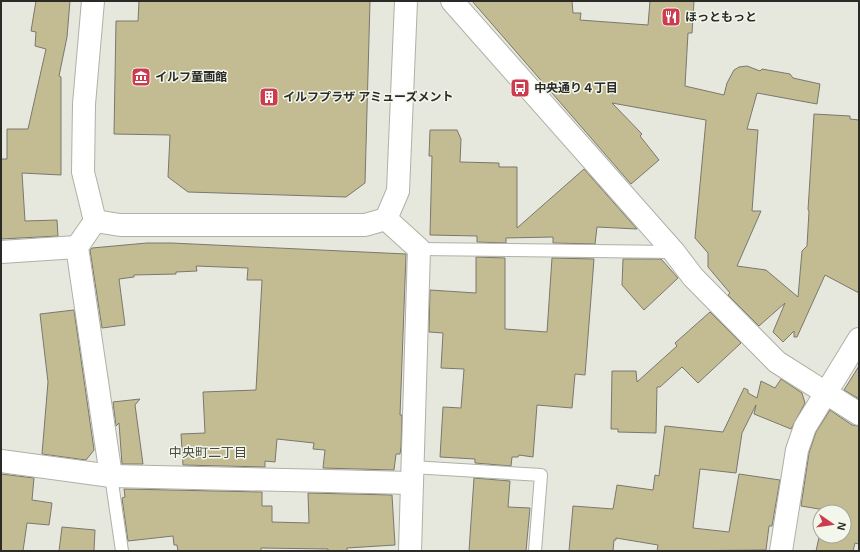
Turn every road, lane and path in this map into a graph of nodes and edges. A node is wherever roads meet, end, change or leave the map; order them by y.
1 (93, 1) edge
2 (406, 1) edge
3 (452, 1) edge
4 (386, 218) junction
5 (95, 220) junction
6 (77, 247) junction
7 (420, 249) junction
8 (1, 252) edge
9 (674, 252) junction
10 (859, 339) edge
11 (826, 394) junction
12 (859, 414) edge
13 (1, 461) edge
14 (412, 475) junction
15 (112, 476) junction
16 (122, 551) edge
17 (410, 551) edge
18 (535, 551) edge
19 (781, 551) edge

1 - 5 street
2 - 4 street
3 - 9 street
4 - 5 street
4 - 7 street
5 - 6 street
6 - 8 street
6 - 15 street
7 - 9 lane
7 - 14 street
9 - 11 street
10 - 11 street
11 - 12 street
11 - 19 street
13 - 15 street
14 - 15 street
14 - 17 street
14 - 18 lane
15 - 16 lane

